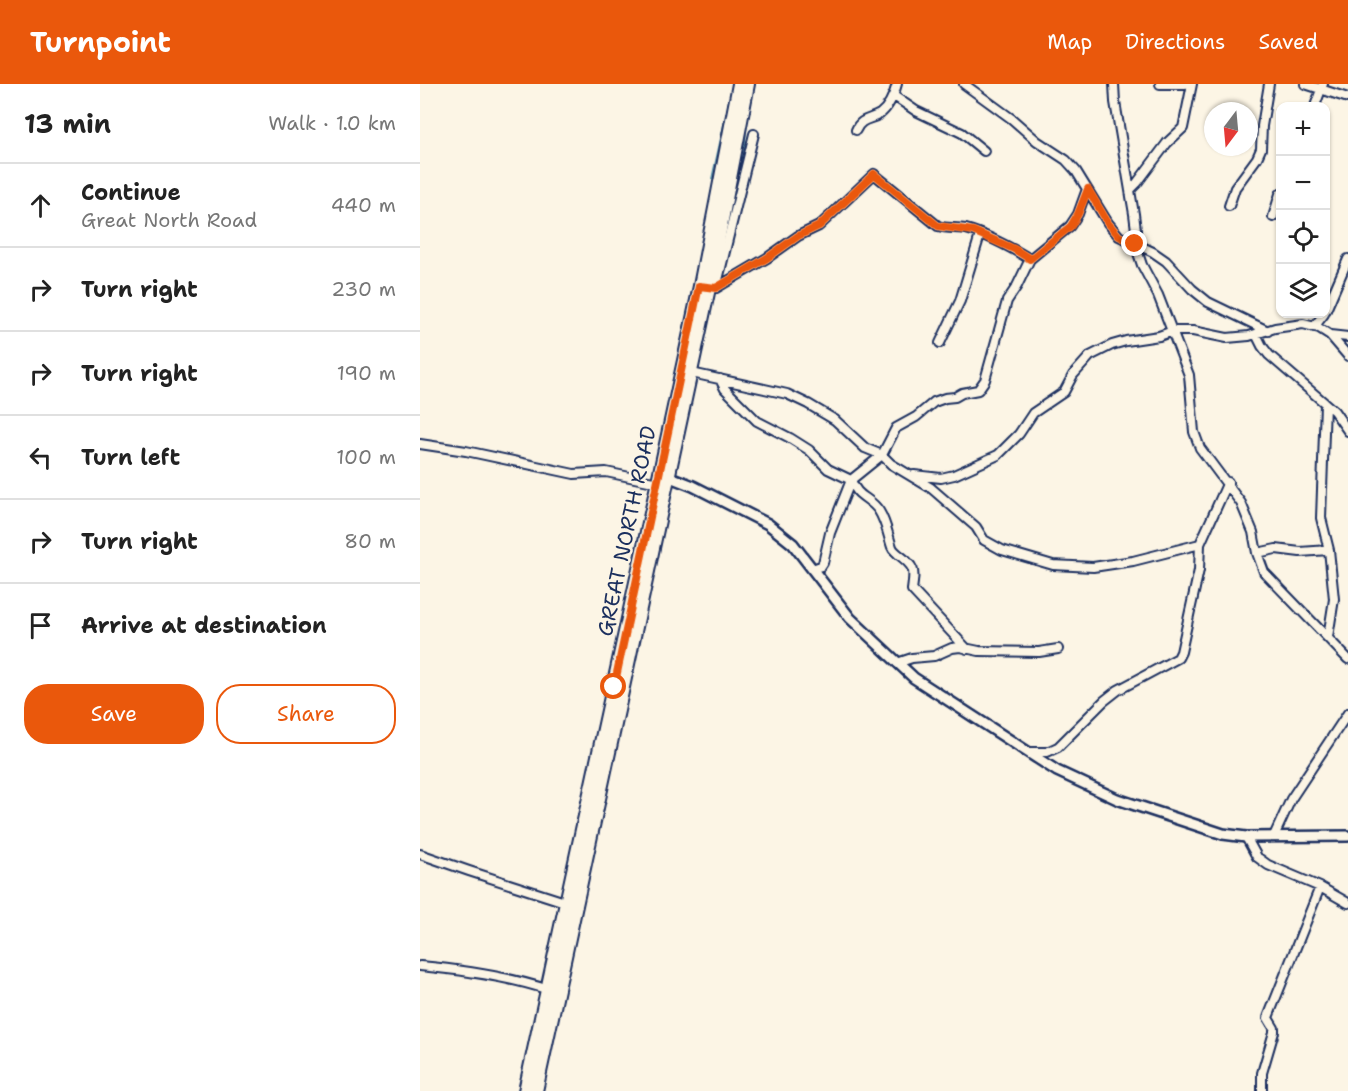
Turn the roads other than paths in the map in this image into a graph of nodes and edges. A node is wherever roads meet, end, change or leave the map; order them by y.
1 (739, 84) edge
2 (748, 84) edge
3 (897, 84) edge
4 (964, 84) edge
5 (1114, 84) edge
6 (1160, 84) edge
7 (1185, 84) edge
8 (1192, 84) edge
9 (1269, 84) edge
10 (1305, 84) edge
11 (1322, 87) edge
12 (894, 96) junction
13 (1348, 98) edge
14 (1317, 102) edge
15 (856, 130) dead end
16 (754, 134) dead end
17 (984, 151) dead end
18 (1088, 189) junction
19 (1130, 190) junction
20 (1229, 206) dead end
21 (1276, 208) edge
22 (1273, 217) dead end
23 (980, 235) junction
24 (1135, 244) junction
25 (1030, 259) junction
26 (1348, 259) edge
27 (708, 287) junction
28 (1330, 300) edge
29 (1321, 318) edge
30 (1314, 327) junction
31 (1173, 331) junction
32 (1269, 331) junction
33 (1256, 334) junction
34 (1330, 335) junction
35 (1348, 337) edge
36 (940, 343) dead end
37 (1348, 356) edge
38 (686, 372) junction
39 (720, 379) junction
40 (1325, 404) junction
41 (1348, 431) edge
42 (420, 444) edge
43 (882, 455) junction
44 (912, 475) junction
45 (662, 477) junction
46 (851, 480) junction
47 (1228, 482) junction
48 (1200, 544) junction
49 (1329, 550) junction
50 (1257, 553) junction
51 (812, 569) junction
52 (1328, 638) junction
53 (967, 649) junction
54 (1058, 649) dead end
55 (1348, 659) edge
56 (897, 663) junction
57 (1348, 713) edge
58 (1030, 752) junction
59 (1274, 836) junction
60 (1348, 836) edge
61 (1246, 837) junction
62 (420, 854) edge
63 (1320, 887) junction
64 (567, 903) junction
65 (1348, 903) edge
66 (420, 966) edge
67 (549, 990) junction
68 (525, 1091) edge
69 (536, 1091) edge
70 (1262, 1091) edge

1 - 27 main road, GREAT NORTH ROAD
2 - 27 main road, GREAT NORTH ROAD
3 - 12 street
4 - 18 street
5 - 19 street
6 - 7 street
8 - 19 street
9 - 20 street
10 - 11 street
11 - 13 street
11 - 14 street
12 - 15 street
12 - 17 street
16 - 27 street
18 - 24 street
18 - 25 street
19 - 24 street
21 - 22 street
23 - 25 street
23 - 27 street
23 - 36 street
24 - 31 street
24 - 32 street
25 - 43 street
26 - 28 street
27 - 38 main road, GREAT NORTH ROAD
29 - 30 street
30 - 32 street
30 - 34 street
31 - 33 street
31 - 44 street
31 - 47 street
32 - 33 street
33 - 40 street
34 - 35 street
34 - 37 street
38 - 39 street
38 - 45 main road, GREAT NORTH ROAD
39 - 43 street
39 - 46 street
40 - 41 street
40 - 49 street
42 - 45 street
43 - 44 street
43 - 46 street
44 - 48 street
45 - 51 street
45 - 64 main road, GREAT NORTH ROAD
45 - 69 main road, GREAT NORTH ROAD
46 - 51 street
46 - 53 street
47 - 48 street
47 - 50 street
48 - 58 street
49 - 50 street
49 - 52 street
50 - 52 street
51 - 56 street
52 - 55 street
53 - 54 street
53 - 56 street
56 - 58 street
57 - 59 street
58 - 61 street
59 - 60 street
59 - 61 street
61 - 63 street
62 - 64 street
63 - 65 street
63 - 70 street
64 - 67 main road, GREAT NORTH ROAD
66 - 67 street
67 - 68 main road, GREAT NORTH ROAD

